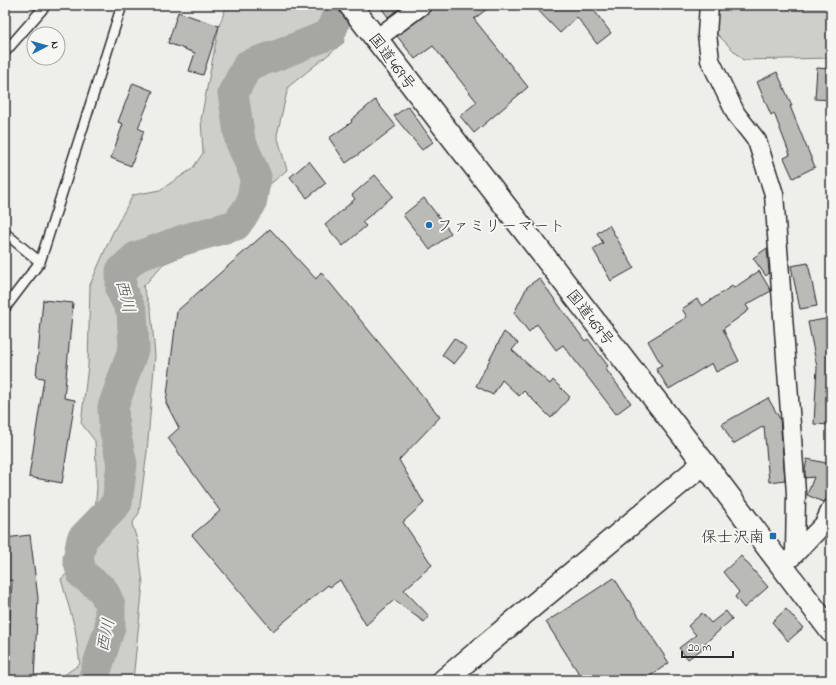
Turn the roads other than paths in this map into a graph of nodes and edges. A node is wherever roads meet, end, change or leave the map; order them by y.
1 (46, 5) edge
2 (122, 5) edge
3 (422, 5) edge
4 (709, 5) edge
5 (356, 12) edge
6 (376, 39) junction
7 (5, 52) edge
8 (5, 233) edge
9 (40, 262) junction
10 (5, 308) edge
11 (704, 463) junction
12 (831, 509) edge
13 (789, 560) junction
14 (831, 631) edge
15 (444, 680) edge

1 - 7 lane
2 - 9 lane
3 - 6 street
4 - 13 street
5 - 6 main road, 国道469号
6 - 11 main road, 国道469号
8 - 9 lane
9 - 10 lane
11 - 13 main road, 国道469号
11 - 15 main road
12 - 13 street
13 - 14 main road, 国道469号

